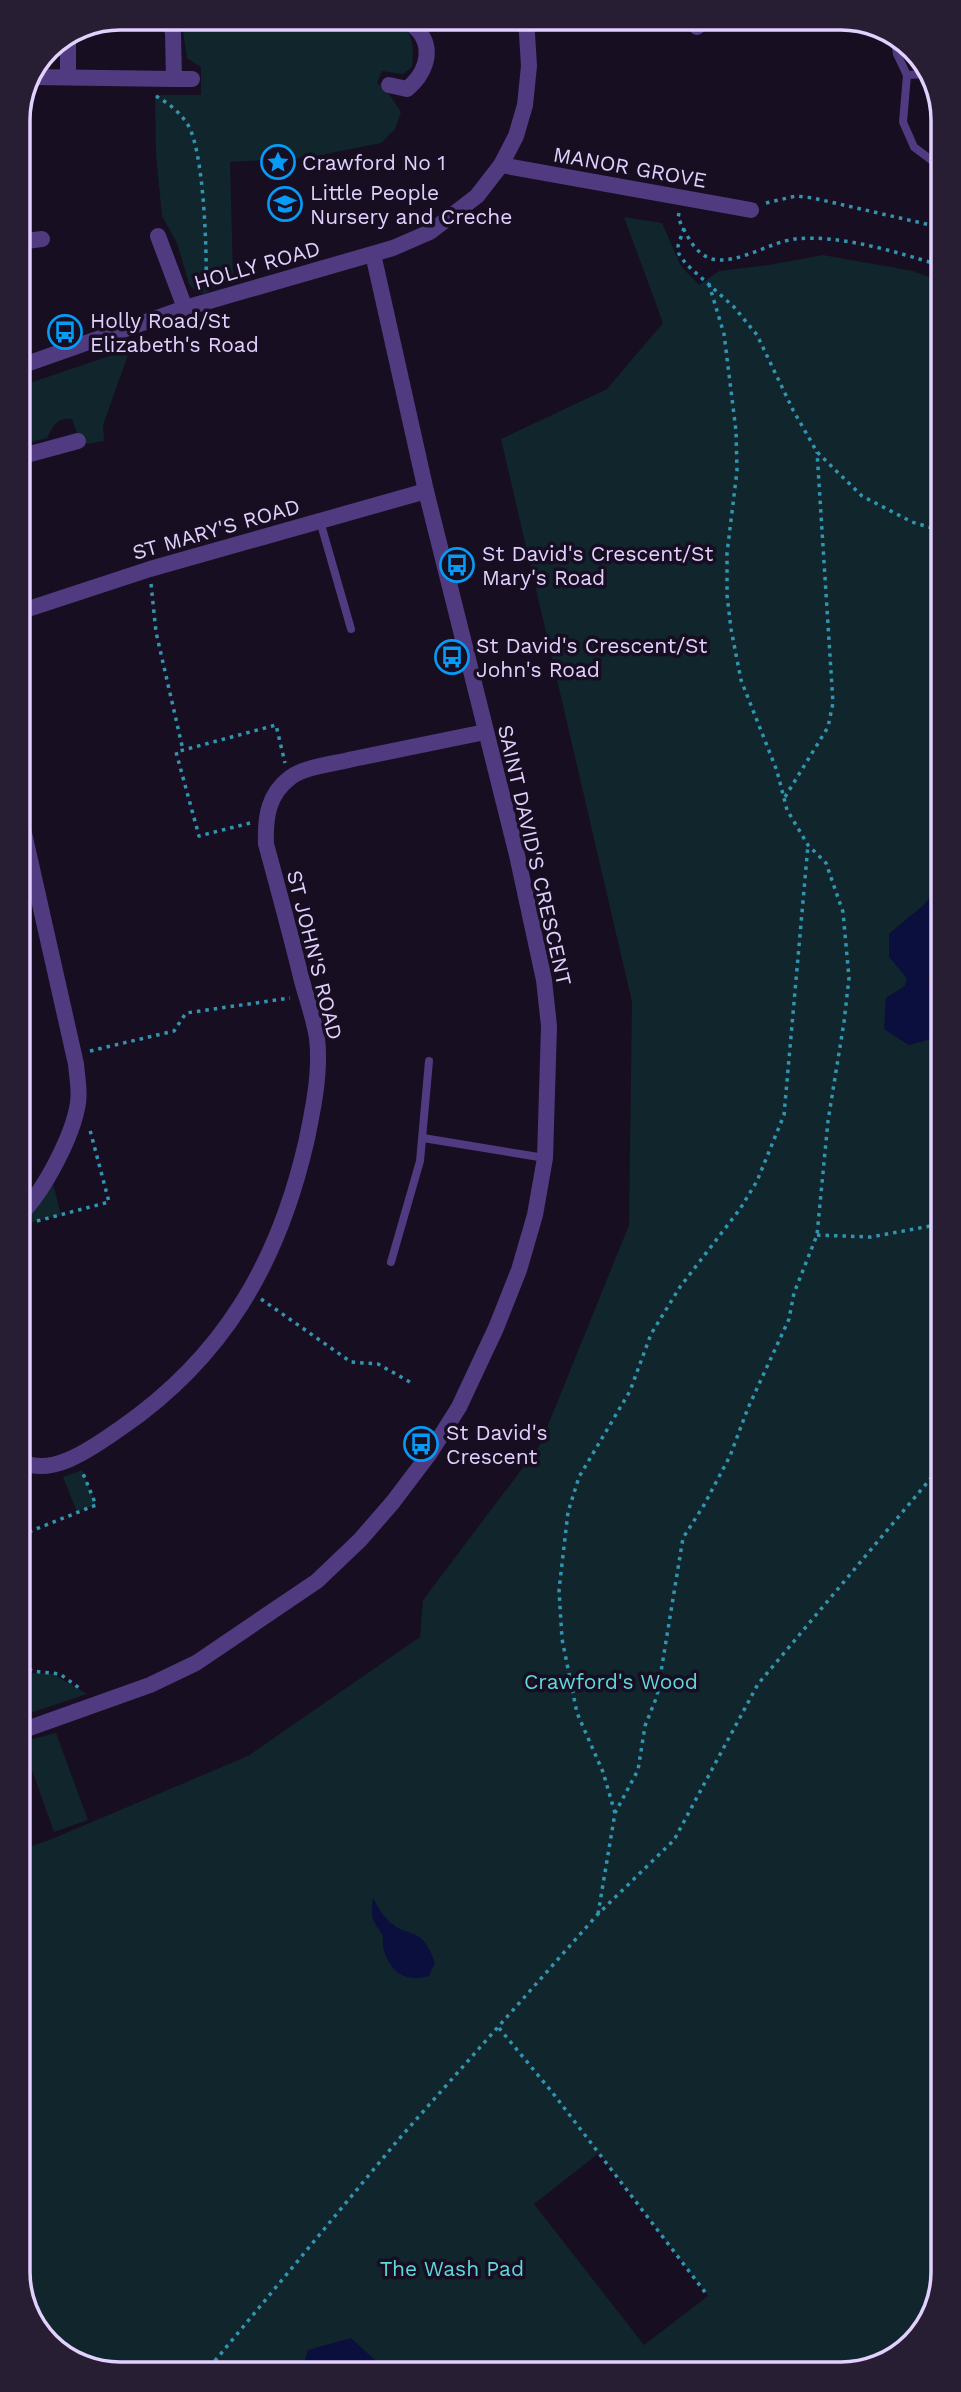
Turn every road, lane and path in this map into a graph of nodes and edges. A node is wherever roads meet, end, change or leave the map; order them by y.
1 (172, 30) edge
2 (417, 30) edge
3 (526, 30) edge
4 (68, 47) edge
5 (896, 48) edge
6 (919, 74) edge
7 (907, 75) junction
8 (41, 77) edge
9 (68, 77) junction
10 (144, 78) junction
11 (173, 79) junction
12 (192, 79) dead end
13 (389, 85) dead end
14 (931, 159) edge
15 (501, 165) junction
16 (681, 197) junction
17 (751, 210) joint
18 (931, 225) edge
19 (684, 228) junction
20 (158, 236) dead end
21 (42, 239) dead end
22 (30, 241) edge
23 (373, 254) junction
24 (931, 262) edge
25 (708, 281) junction
26 (207, 301) junction
27 (185, 308) junction
28 (30, 364) edge
29 (78, 440) dead end
30 (817, 452) junction
31 (30, 454) edge
32 (426, 491) junction
33 (320, 521) junction
34 (931, 528) edge
35 (150, 569) junction
36 (30, 608) edge
37 (351, 629) dead end
38 (485, 732) junction
39 (183, 750) junction
40 (289, 779) junction
41 (785, 797) junction
42 (266, 819) junction
43 (808, 845) junction
44 (30, 860) edge
45 (306, 996) junction
46 (74, 1055) junction
47 (429, 1061) dead end
48 (78, 1102) junction
49 (423, 1138) junction
50 (545, 1158) junction
51 (30, 1205) edge
52 (30, 1218) edge
53 (931, 1226) edge
54 (817, 1235) junction
55 (391, 1262) dead end
56 (250, 1291) junction
57 (410, 1382) dead end
58 (76, 1456) junction
59 (30, 1464) edge
60 (931, 1478) edge
61 (30, 1531) edge
62 (30, 1670) edge
63 (101, 1704) junction
64 (30, 1728) edge
65 (615, 1813) junction
66 (598, 1914) junction
67 (499, 2028) junction
68 (708, 2296) dead end
69 (214, 2362) edge

1 - 11 street
2 - 13 street
3 - 15 street, HOLLY ROAD
4 - 9 street
5 - 7 lane
6 - 7 lane
7 - 14 lane
8 - 9 street
9 - 10 street
10 - 11 street
10 - 26 path
11 - 12 street
15 - 16 street, MANOR GROVE
15 - 23 street, HOLLY ROAD
16 - 17 street, MANOR GROVE
16 - 19 path
17 - 18 path
19 - 24 path
19 - 25 path
20 - 27 street
21 - 22 street
23 - 26 street, HOLLY ROAD
23 - 32 street, SAINT DAVID'S CRESCENT
25 - 30 path
25 - 41 path
26 - 27 street, HOLLY ROAD
27 - 28 street, HOLLY ROAD
29 - 31 street
30 - 34 path
30 - 41 path
32 - 33 street, ST MARY'S ROAD
32 - 38 street, SAINT DAVID'S CRESCENT
33 - 35 street, ST MARY'S ROAD
33 - 37 lane
35 - 36 street, ST MARY'S ROAD
35 - 39 path
38 - 40 street
38 - 50 street, SAINT DAVID'S CRESCENT
39 - 40 path
39 - 42 path
40 - 42 street
41 - 43 path
42 - 45 street, ST JOHN'S ROAD
43 - 54 path
43 - 65 path
44 - 46 street
45 - 46 path
45 - 56 street, ST JOHN'S ROAD
46 - 48 street
47 - 49 lane
48 - 51 street
48 - 52 path
49 - 50 lane
49 - 55 lane
50 - 63 street, SAINT DAVID'S CRESCENT
53 - 54 path
54 - 65 path
56 - 57 path
56 - 58 street, ST JOHN'S ROAD
58 - 59 street, ST JOHN'S ROAD
58 - 61 path
60 - 66 path
62 - 63 path
63 - 64 street, SAINT DAVID'S CRESCENT
65 - 66 path
66 - 67 path
67 - 68 path
67 - 69 path

